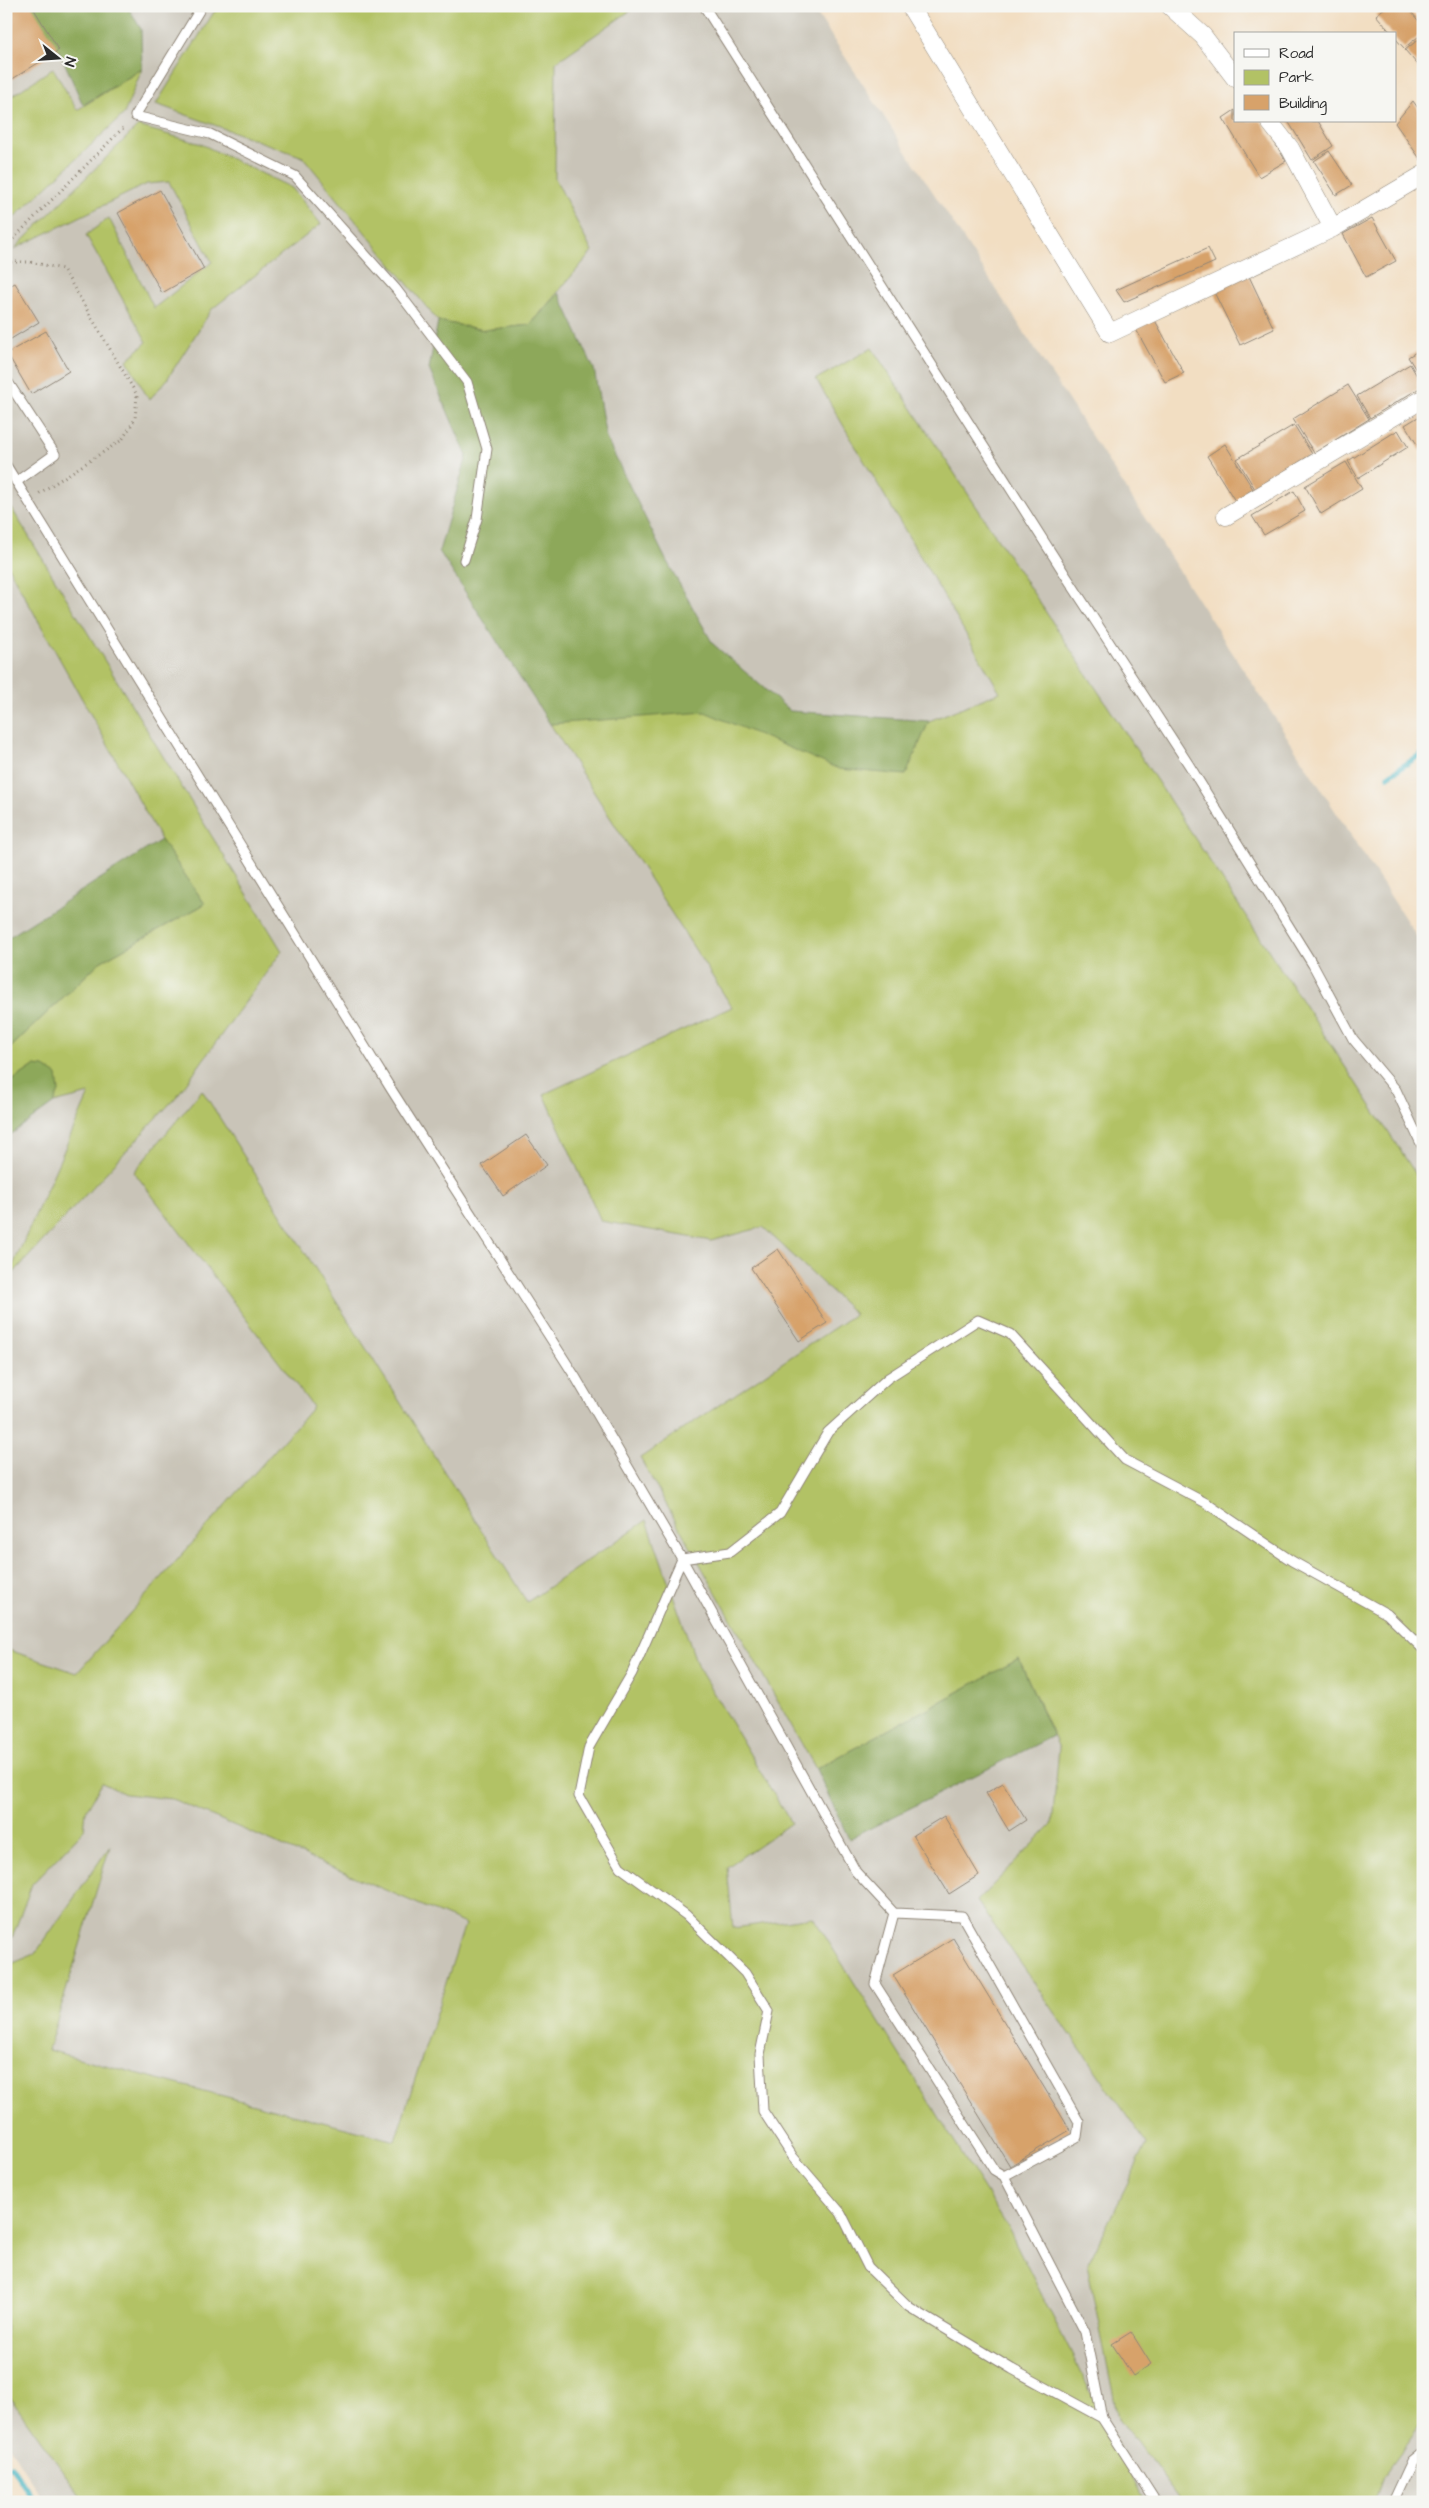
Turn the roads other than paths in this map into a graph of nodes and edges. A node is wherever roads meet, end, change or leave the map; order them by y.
1 (202, 6) edge
2 (704, 6) edge
3 (910, 6) edge
4 (1170, 6) edge
5 (1234, 77) edge
6 (1270, 122) edge
7 (1423, 175) edge
8 (1333, 228) junction
9 (6, 379) edge
10 (1423, 399) edge
11 (6, 465) edge
12 (16, 482) junction
13 (1226, 516) dead end
14 (464, 560) dead end
15 (1423, 1148) edge
16 (682, 1559) junction
17 (1423, 1649) edge
18 (894, 1913) junction
19 (1004, 2176) junction
20 (1102, 2418) junction
21 (1423, 2452) edge
22 (1156, 2502) edge
23 (1393, 2502) edge

1 - 14 lane
2 - 15 lane
3 - 8 street
4 - 5 street
6 - 8 street
7 - 8 street
9 - 12 lane
10 - 13 street
11 - 12 lane
12 - 16 lane
16 - 17 lane
16 - 18 lane
16 - 20 lane
18 - 19 lane
18 - 19 lane
19 - 20 lane
20 - 22 lane
21 - 23 lane

